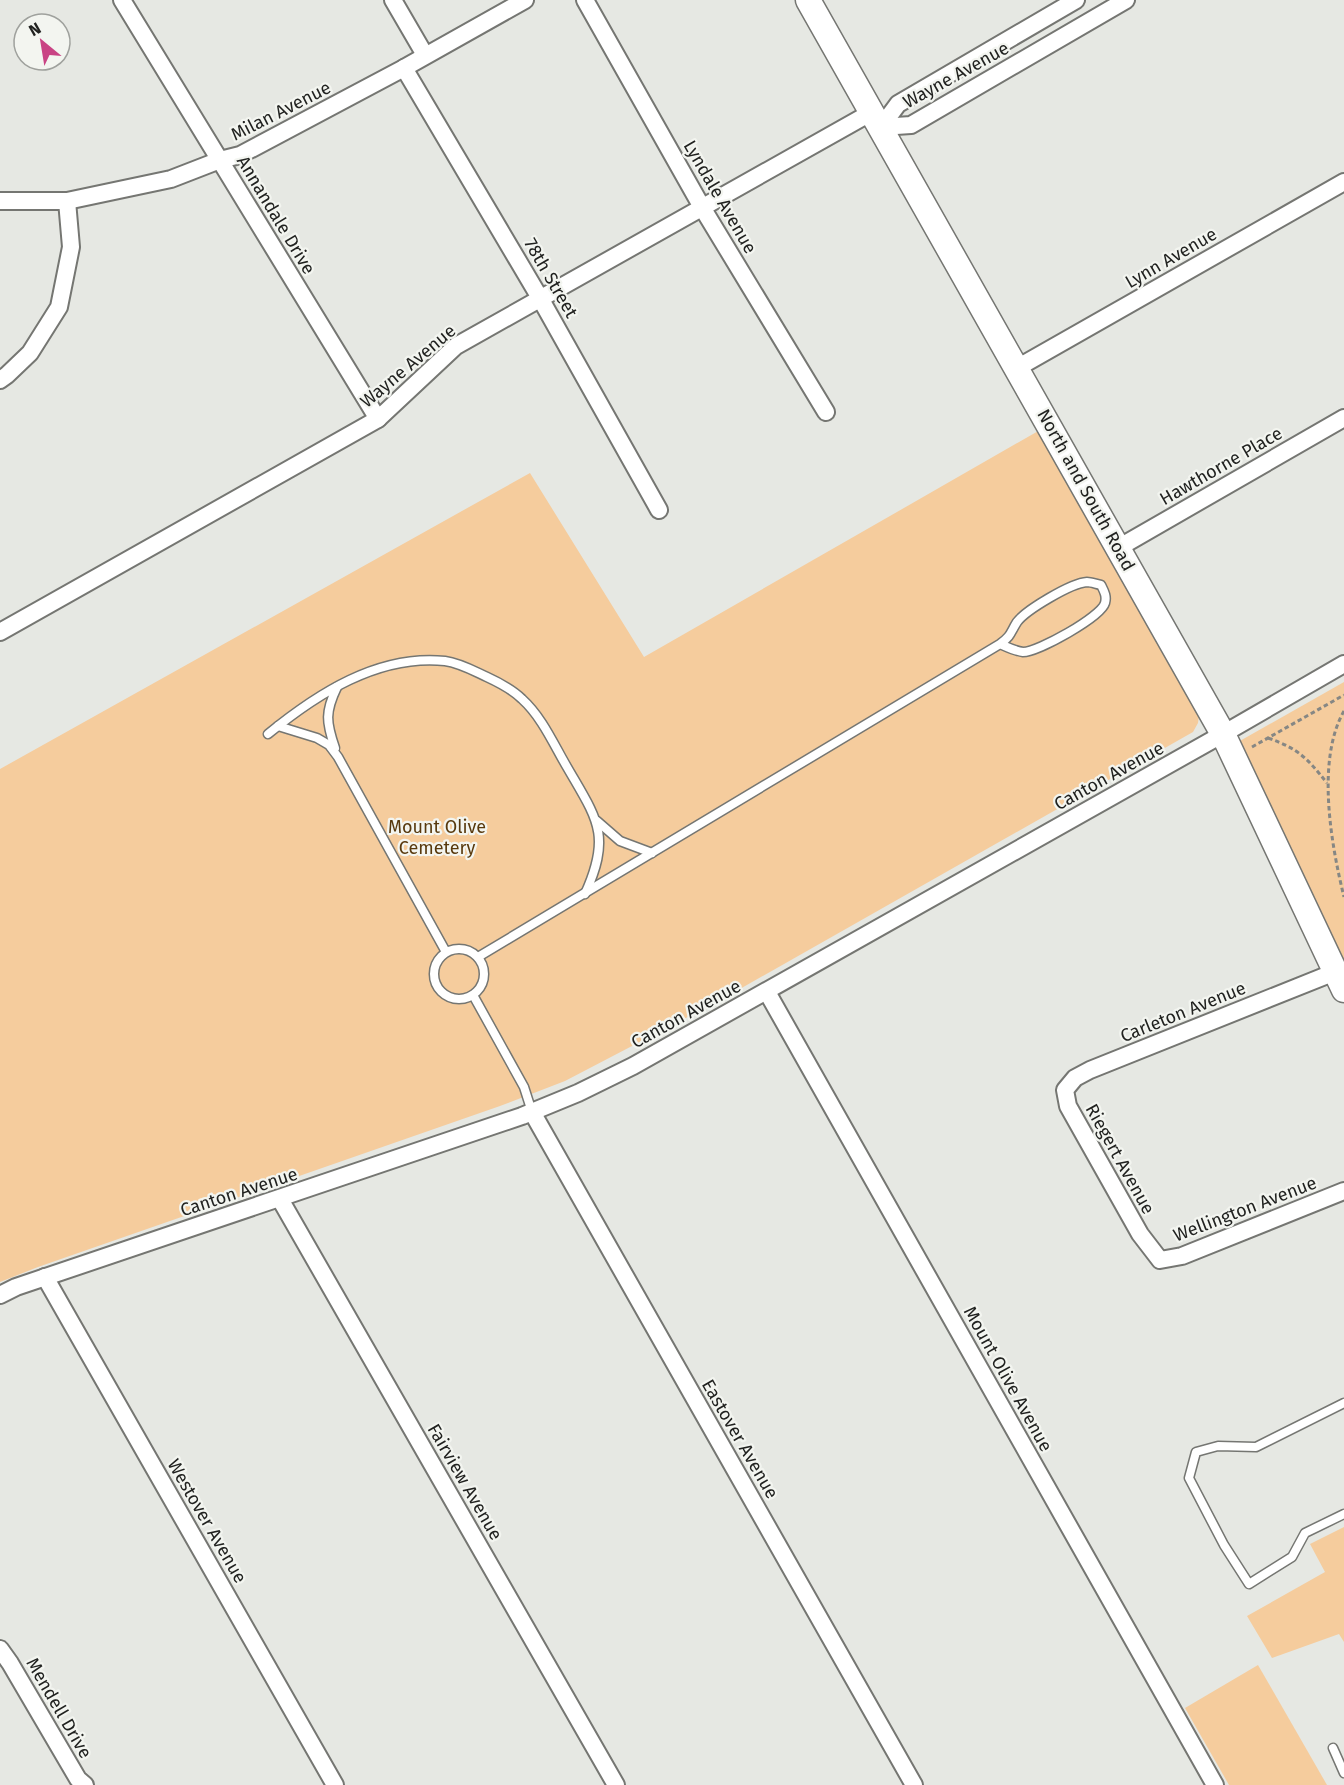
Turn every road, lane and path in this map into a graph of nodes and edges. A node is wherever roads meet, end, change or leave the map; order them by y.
1 (122, 0) edge
2 (393, 0) edge
3 (525, 0) edge
4 (585, 0) edge
5 (808, 0) edge
6 (1126, 0) edge
7 (1071, 1) edge
8 (1082, 26) junction
9 (425, 55) junction
10 (404, 68) junction
11 (876, 120) junction
12 (220, 160) junction
13 (1344, 183) edge
14 (0, 201) edge
15 (67, 201) junction
16 (703, 209) junction
17 (540, 298) junction
18 (1017, 368) junction
19 (0, 380) edge
20 (826, 412) dead end
21 (1344, 418) edge
22 (378, 419) junction
23 (659, 510) dead end
24 (1118, 548) junction
25 (0, 632) edge
26 (1000, 644) junction
27 (1344, 664) edge
28 (337, 687) junction
29 (1344, 695) edge
30 (1344, 711) edge
31 (278, 726) junction
32 (268, 734) dead end
33 (1223, 734) junction
34 (1268, 738) junction
35 (1251, 748) dead end
36 (338, 757) junction
37 (1327, 783) junction
38 (596, 821) junction
39 (652, 853) junction
40 (585, 894) junction
41 (1344, 897) edge
42 (446, 952) junction
43 (478, 957) junction
44 (1340, 981) edge
45 (767, 992) junction
46 (473, 995) junction
47 (1068, 1106) joint
48 (532, 1112) junction
49 (1344, 1191) edge
50 (280, 1199) junction
51 (1160, 1260) joint
52 (45, 1277) junction
53 (0, 1295) edge
54 (1344, 1403) edge
55 (1344, 1514) edge
56 (0, 1649) edge
57 (1333, 1748) dead end
58 (1344, 1773) edge
59 (85, 1785) edge
60 (335, 1785) edge
61 (616, 1785) edge
62 (914, 1785) edge
63 (1215, 1785) edge

1 - 12 street, Annandale Drive
2 - 9 street
3 - 9 street, Milan Avenue
4 - 16 street, Lyndale Avenue
5 - 11 street, North and South Road
6 - 8 street, Wayne Avenue
7 - 8 street
7 - 11 street, Wayne Avenue
8 - 11 street, Wayne Avenue
9 - 10 street, Milan Avenue
10 - 12 street, Milan Avenue
10 - 17 street, 78th Street
11 - 16 street, Wayne Avenue
11 - 18 street, North and South Road
12 - 15 street, Milan Avenue
12 - 22 street, Annandale Drive
13 - 18 street, Lynn Avenue
14 - 15 street, Milan Avenue
15 - 19 street
16 - 17 street, Wayne Avenue
16 - 20 street, Lyndale Avenue
17 - 22 street, Wayne Avenue
17 - 23 street, 78th Street
18 - 24 street, North and South Road
21 - 24 street, Hawthorne Place
22 - 25 street, Wayne Avenue
24 - 33 street, North and South Road
26 - 26 lane
26 - 39 lane
27 - 33 street, Canton Avenue
28 - 31 lane
28 - 36 lane
28 - 38 lane
29 - 34 path
30 - 37 path
31 - 32 lane
31 - 36 lane
33 - 44 street, North and South Road
33 - 45 street, Canton Avenue
34 - 35 path
34 - 37 path
36 - 42 lane
37 - 41 path
38 - 39 lane
38 - 40 lane
39 - 40 lane
40 - 43 lane
42 - 43 lane
42 - 46 lane
43 - 46 lane
44 - 47 street, Carleton Avenue
45 - 48 street, Canton Avenue
45 - 63 street, Mount Olive Avenue
46 - 48 lane
47 - 51 street, Riegert Avenue
48 - 50 street, Canton Avenue
48 - 62 street, Eastover Avenue
49 - 51 street, Wellington Avenue
50 - 52 street, Canton Avenue
50 - 61 street, Fairview Avenue
52 - 53 street, Canton Avenue
52 - 60 street, Westover Avenue
54 - 55 lane
56 - 59 street, Mendell Drive
57 - 58 lane

